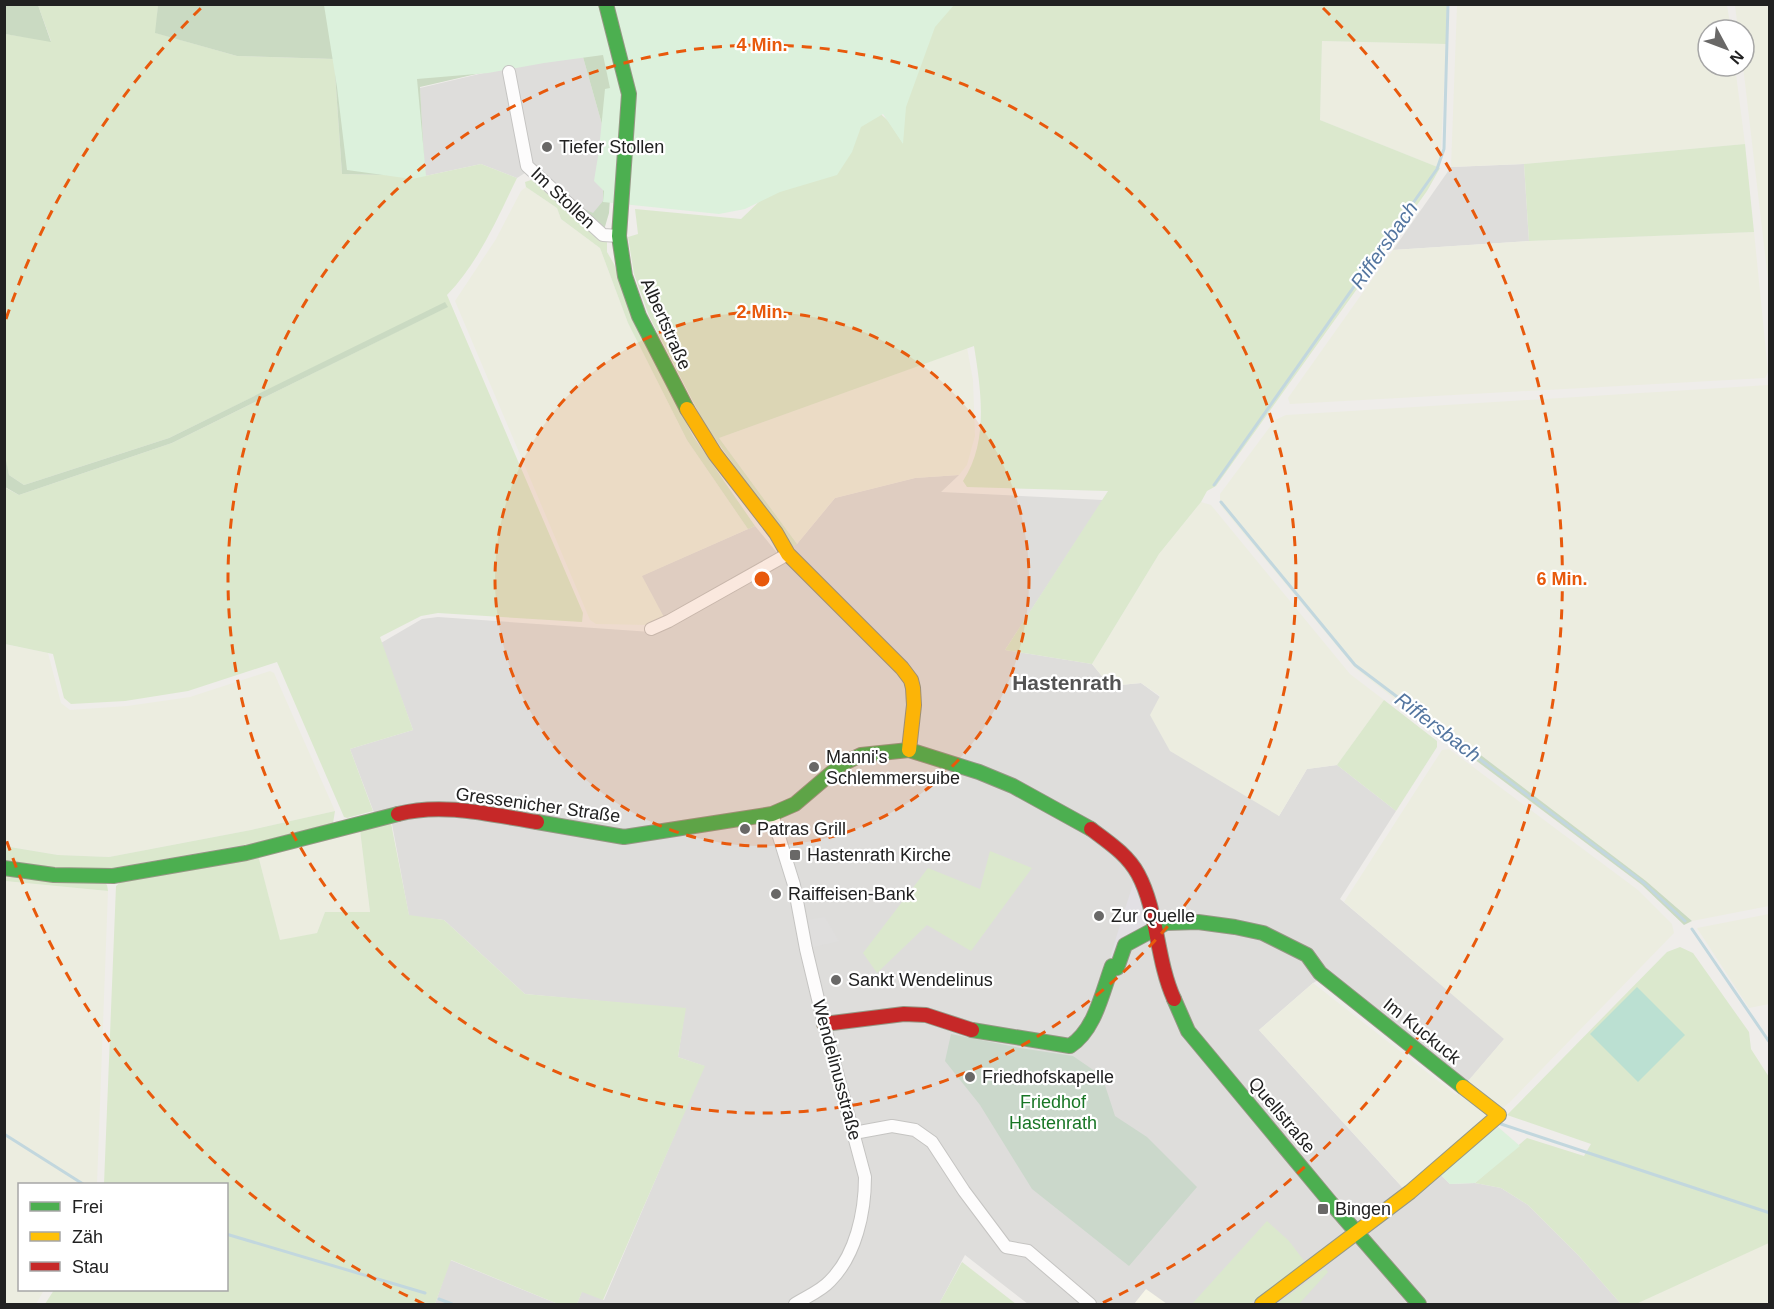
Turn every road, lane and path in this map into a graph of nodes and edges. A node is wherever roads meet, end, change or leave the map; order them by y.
1 (606, 4) edge
2 (509, 72) dead end
3 (619, 236) junction
4 (788, 554) junction
5 (651, 630) dead end
6 (909, 750) junction
7 (772, 814) junction
8 (4, 868) edge
9 (1155, 928) junction
10 (824, 1024) junction
11 (854, 1133) junction
12 (1357, 1233) junction
13 (795, 1305) edge
14 (1090, 1305) edge
15 (1262, 1305) edge
16 (1419, 1305) edge

1 - 3 main road, Albertstraße
2 - 3 street, Im Stollen
3 - 4 main road, Albertstraße
4 - 5 street
4 - 6 main road, Albertstraße
6 - 7 main road, Gressenicher Straße
6 - 9 main road, Quellstraße
7 - 8 main road, Gressenicher Straße
7 - 10 street, Wendelinusstraße
9 - 10 main road
9 - 12 main road, Quellstraße
9 - 12 main road, Im Kuckuck
10 - 11 street, Wendelinusstraße
11 - 13 street, Wendelinusstraße
11 - 14 street
12 - 15 main road
12 - 16 main road, Quellstraße

